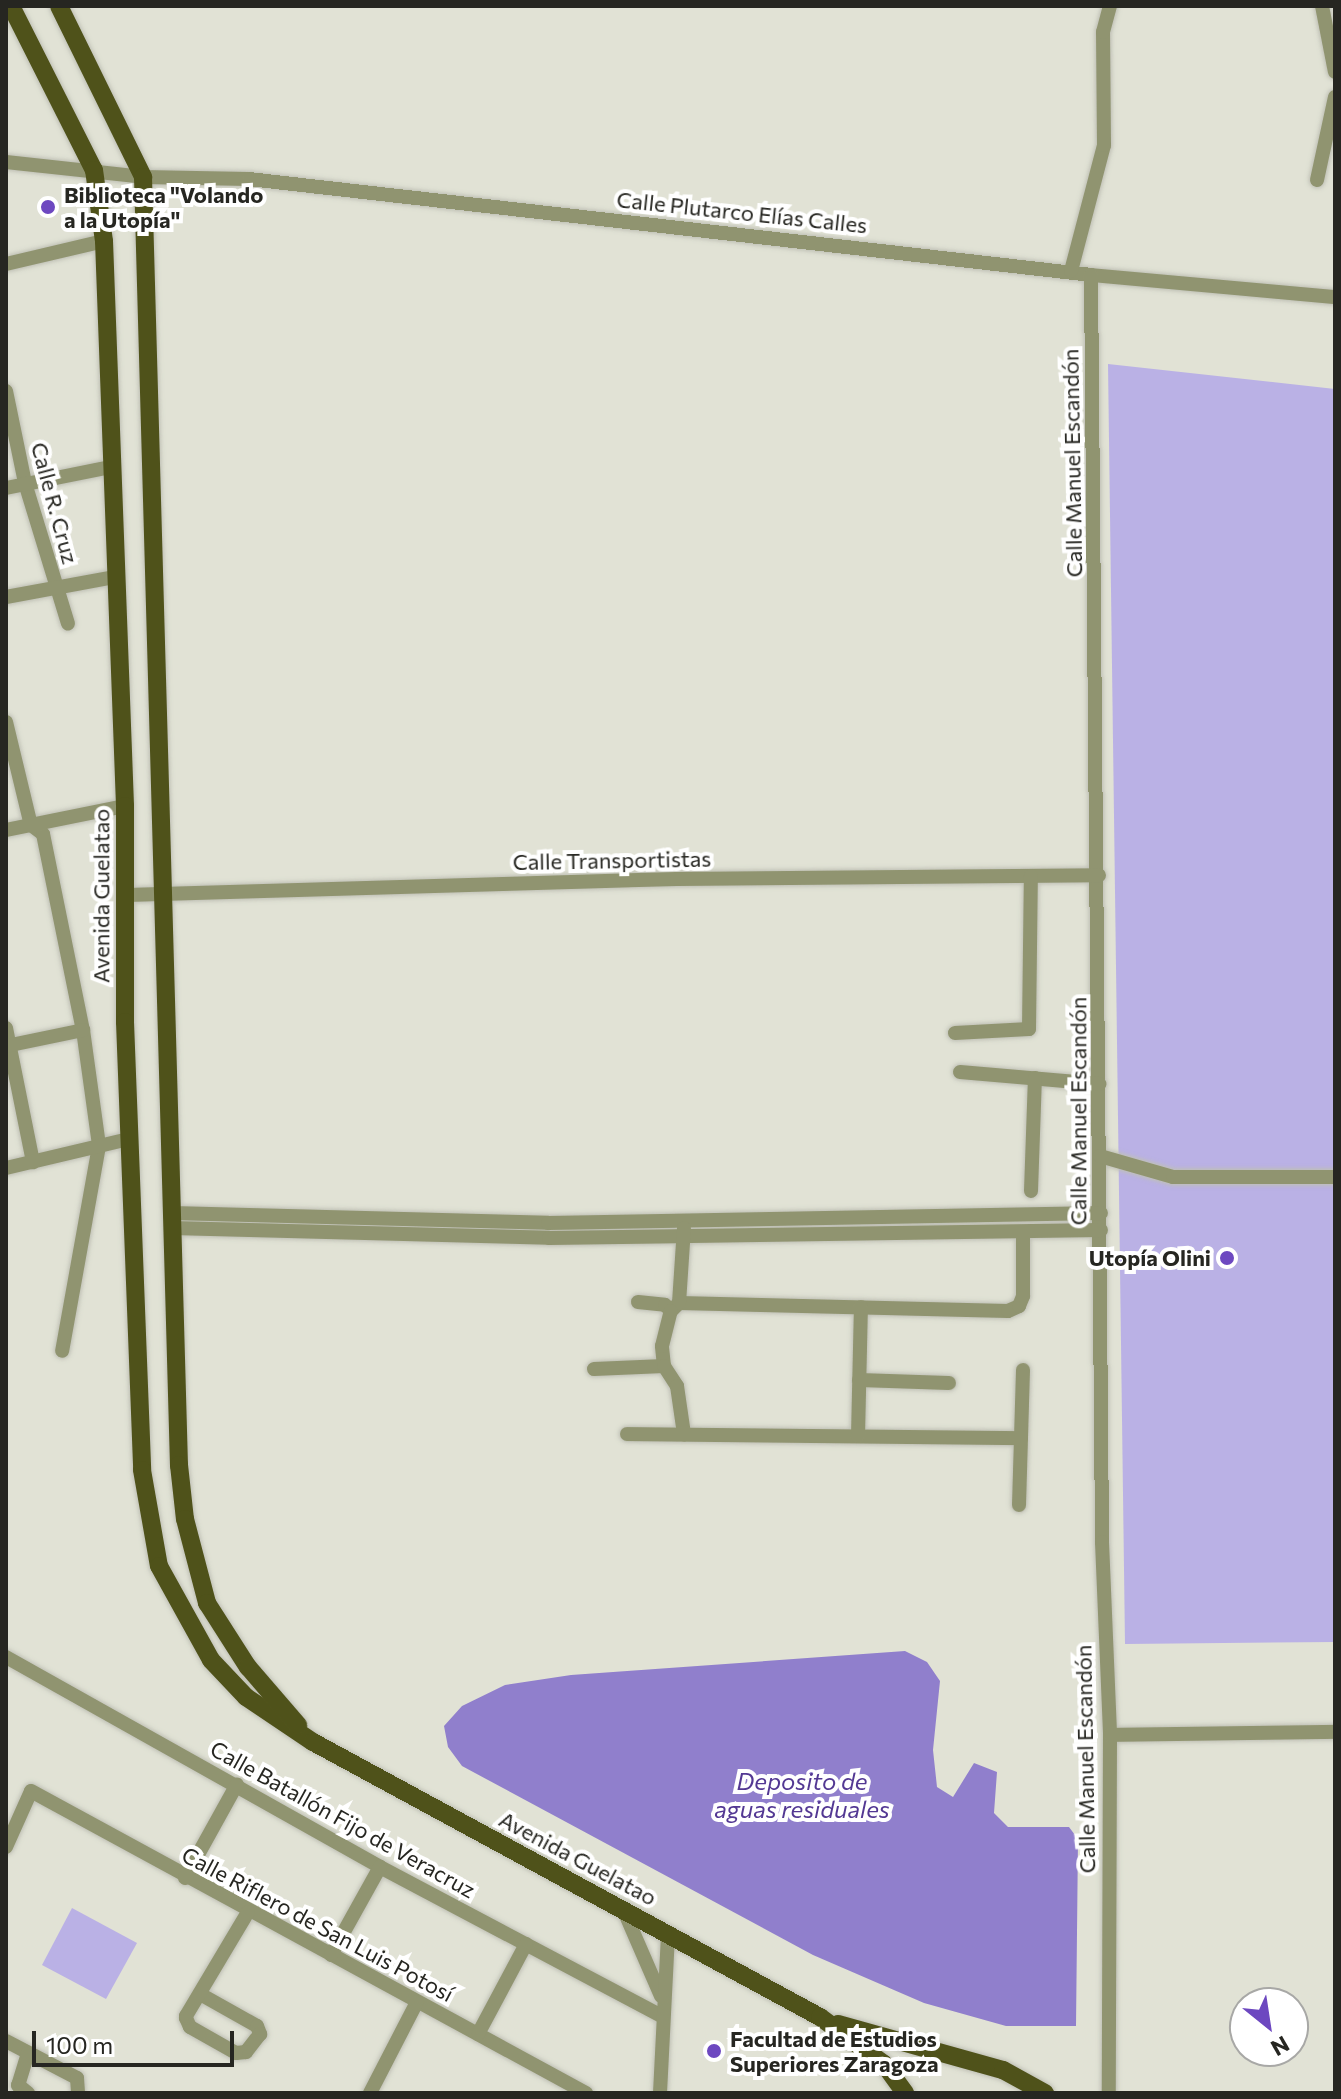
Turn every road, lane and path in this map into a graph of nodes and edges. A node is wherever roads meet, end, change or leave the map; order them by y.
1 (11, 6) edge
2 (59, 6) edge
3 (1110, 6) edge
4 (1322, 6) edge
5 (1335, 72) edge
6 (1335, 97) edge
7 (1335, 112) edge
8 (6, 162) edge
9 (94, 170) junction
10 (143, 177) junction
11 (1317, 180) dead end
12 (104, 241) junction
13 (6, 264) edge
14 (1071, 271) junction
15 (1091, 275) junction
16 (1330, 296) edge
17 (6, 391) edge
18 (110, 467) junction
19 (25, 483) junction
20 (6, 488) edge
21 (115, 577) junction
22 (55, 587) junction
23 (6, 597) edge
24 (68, 624) dead end
25 (6, 722) edge
26 (125, 806) junction
27 (31, 825) junction
28 (6, 830) edge
29 (1099, 875) junction
30 (1031, 876) junction
31 (164, 893) junction
32 (127, 895) junction
33 (6, 1028) edge
34 (83, 1030) junction
35 (955, 1033) dead end
36 (8, 1045) edge
37 (960, 1072) dead end
38 (1035, 1078) junction
39 (1099, 1084) junction
40 (129, 1139) junction
41 (99, 1146) junction
42 (1100, 1156) junction
43 (33, 1162) junction
44 (6, 1168) edge
45 (1335, 1177) edge
46 (1031, 1191) dead end
47 (1101, 1213) junction
48 (877, 1217) junction
49 (685, 1219) junction
50 (172, 1220) junction
51 (620, 1220) junction
52 (548, 1230) junction
53 (1101, 1230) junction
54 (877, 1232) junction
55 (1023, 1233) junction
56 (684, 1235) junction
57 (621, 1237) junction
58 (638, 1302) dead end
59 (675, 1307) junction
60 (861, 1307) junction
61 (62, 1351) dead end
62 (664, 1366) junction
63 (594, 1369) dead end
64 (1023, 1370) dead end
65 (859, 1380) junction
66 (949, 1383) dead end
67 (627, 1434) dead end
68 (684, 1434) junction
69 (858, 1436) junction
70 (1021, 1438) junction
71 (1019, 1505) dead end
72 (6, 1657) edge
73 (1335, 1732) edge
74 (1110, 1735) junction
75 (313, 1742) junction
76 (237, 1784) junction
77 (6, 1847) edge
78 (380, 1867) junction
79 (185, 1878) junction
80 (624, 1911) junction
81 (248, 1912) junction
82 (668, 1933) junction
83 (526, 1944) junction
84 (331, 1955) junction
85 (200, 1994) junction
86 (661, 1997) junction
87 (417, 2002) junction
88 (661, 2016) junction
89 (820, 2017) junction
90 (478, 2034) junction
91 (6, 2041) edge
92 (28, 2053) junction
93 (562, 2086) edge
94 (1108, 2092) edge
95 (28, 2093) edge
96 (78, 2093) edge
97 (370, 2093) edge
98 (586, 2093) edge
99 (660, 2093) edge
100 (905, 2093) edge
101 (1045, 2093) edge

1 - 9 main road, Avenida Guelatao
2 - 10 main road, Avenida Guelatao
3 - 14 street
4 - 5 street
6 - 7 street
7 - 11 street
8 - 9 street, Calle Plutarco Elías Calles
9 - 10 street, Calle Plutarco Elías Calles
9 - 12 main road, Avenida Guelatao
10 - 14 street, Calle Plutarco Elías Calles
10 - 31 main road, Avenida Guelatao
12 - 13 street
12 - 18 main road, Avenida Guelatao
14 - 15 street, Calle Plutarco Elías Calles
15 - 16 street, Calle Plutarco Elías Calles
15 - 29 street, Calle Manuel Escandón
17 - 19 street, Calle R. Cruz
18 - 19 street
18 - 21 main road, Avenida Guelatao
19 - 20 street
19 - 22 street, Calle R. Cruz
21 - 22 street
21 - 26 main road, Avenida Guelatao
22 - 23 street
22 - 24 street, Calle R. Cruz
25 - 27 street
26 - 27 street
26 - 32 main road, Avenida Guelatao
27 - 28 street
27 - 34 street
29 - 30 street, Calle Transportistas
29 - 39 street, Calle Manuel Escandón
30 - 31 street, Calle Transportistas
30 - 35 street
31 - 32 street, Calle Transportistas
31 - 50 main road, Avenida Guelatao
32 - 40 main road, Avenida Guelatao
33 - 36 street
34 - 36 street
34 - 41 street
36 - 43 street
37 - 38 street
38 - 39 street
38 - 46 street
39 - 42 street, Calle Manuel Escandón
40 - 41 street
40 - 75 main road, Avenida Guelatao
41 - 43 street
41 - 61 street
42 - 45 street
42 - 47 street, Calle Manuel Escandón
43 - 44 street
47 - 48 street
47 - 53 street, Calle Manuel Escandón
48 - 49 street
48 - 54 street
49 - 51 street
49 - 56 street
50 - 52 street
50 - 75 main road, Avenida Guelatao
51 - 52 street
51 - 57 street
52 - 57 street
53 - 55 street
53 - 74 street, Calle Manuel Escandón
54 - 55 street
54 - 56 street
55 - 60 street
56 - 57 street
56 - 59 street
58 - 59 street
59 - 60 street
59 - 62 street
60 - 65 street
62 - 63 street
62 - 68 street
64 - 70 street
65 - 66 street
65 - 69 street
67 - 68 street
68 - 69 street
69 - 70 street
70 - 71 street
72 - 76 street, Calle Batallón Fijo de Veracruz
73 - 74 street
74 - 94 street, Calle Manuel Escandón
75 - 80 main road, Avenida Guelatao
76 - 78 street, Calle Batallón Fijo de Veracruz
76 - 79 street
77 - 79 street, Calle Riflero de San Luis Potosí
78 - 83 street, Calle Batallón Fijo de Veracruz
78 - 84 street
79 - 81 street, Calle Riflero de San Luis Potosí
80 - 82 main road, Avenida Guelatao
80 - 86 street
81 - 84 street, Calle Riflero de San Luis Potosí
81 - 85 street
82 - 86 street
82 - 89 main road, Avenida Guelatao
83 - 88 street, Calle Batallón Fijo de Veracruz
83 - 90 street
84 - 87 street, Calle Riflero de San Luis Potosí
85 - 85 street
86 - 88 street
87 - 90 street, Calle Riflero de San Luis Potosí
87 - 97 street
88 - 99 street
89 - 100 main road, Avenida Guelatao
89 - 101 main road, Avenida Guelatao
90 - 93 street, Calle Riflero de San Luis Potosí
91 - 92 street
92 - 95 street
92 - 96 street
93 - 98 street, Calle Riflero de San Luis Potosí

